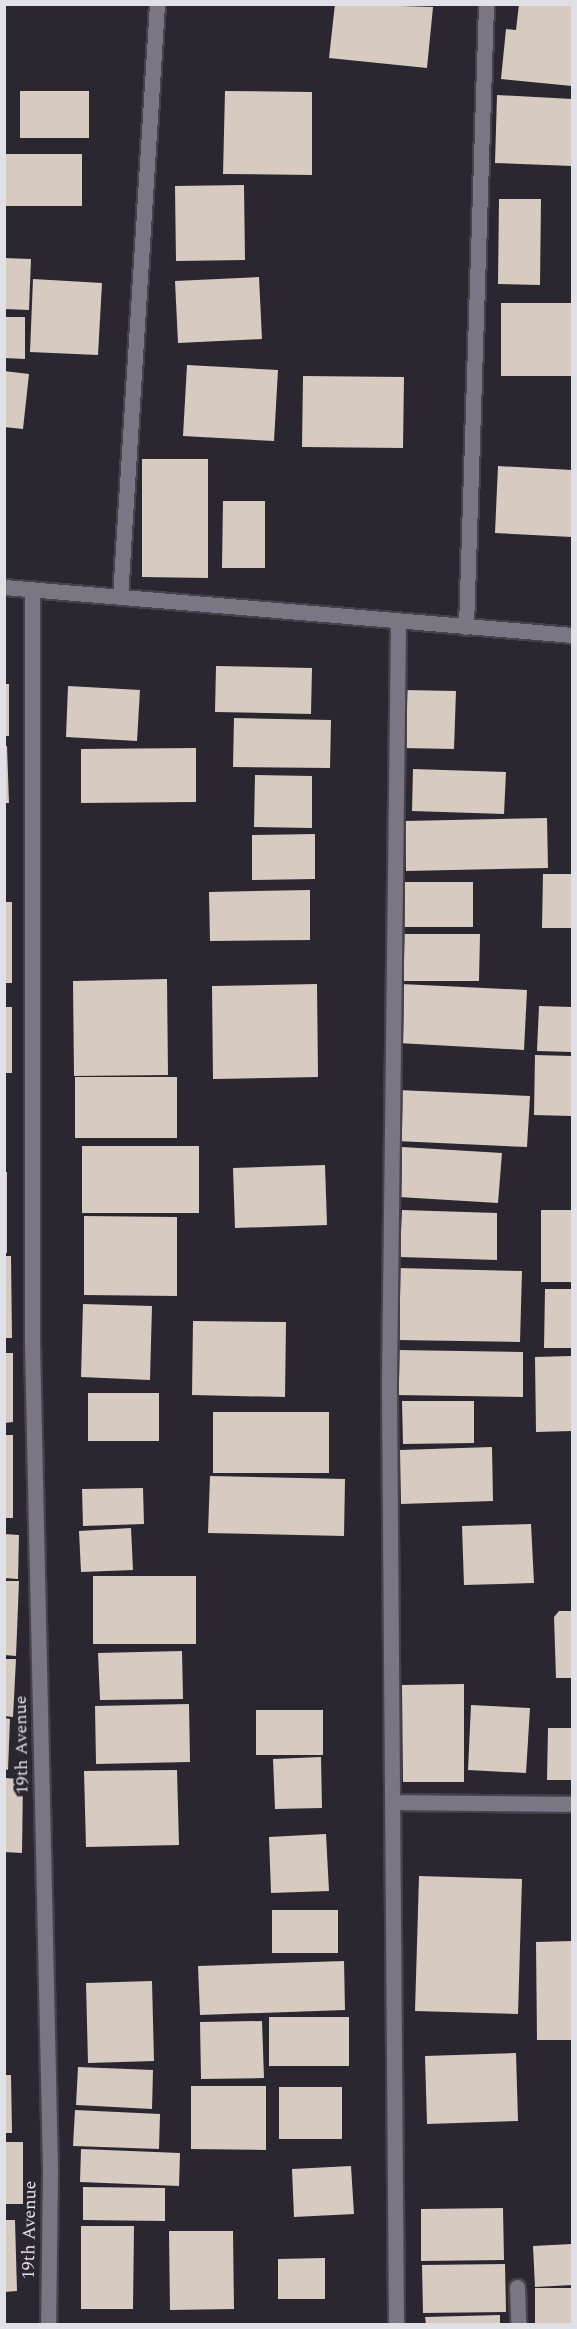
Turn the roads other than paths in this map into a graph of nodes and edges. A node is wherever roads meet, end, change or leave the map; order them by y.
1 (157, 4) edge
2 (486, 4) edge
3 (4, 587) edge
4 (32, 589) junction
5 (120, 597) junction
6 (398, 621) junction
7 (466, 627) junction
8 (573, 635) edge
9 (392, 1802) junction
10 (573, 1804) edge
11 (517, 2287) dead end
12 (48, 2325) edge
13 (396, 2325) edge
14 (518, 2325) edge

1 - 5 street
2 - 7 street
3 - 4 street
4 - 5 street
4 - 12 street, 19th Avenue
5 - 6 street
6 - 7 street
6 - 9 street
7 - 8 street
9 - 10 street
9 - 13 street
11 - 14 street

